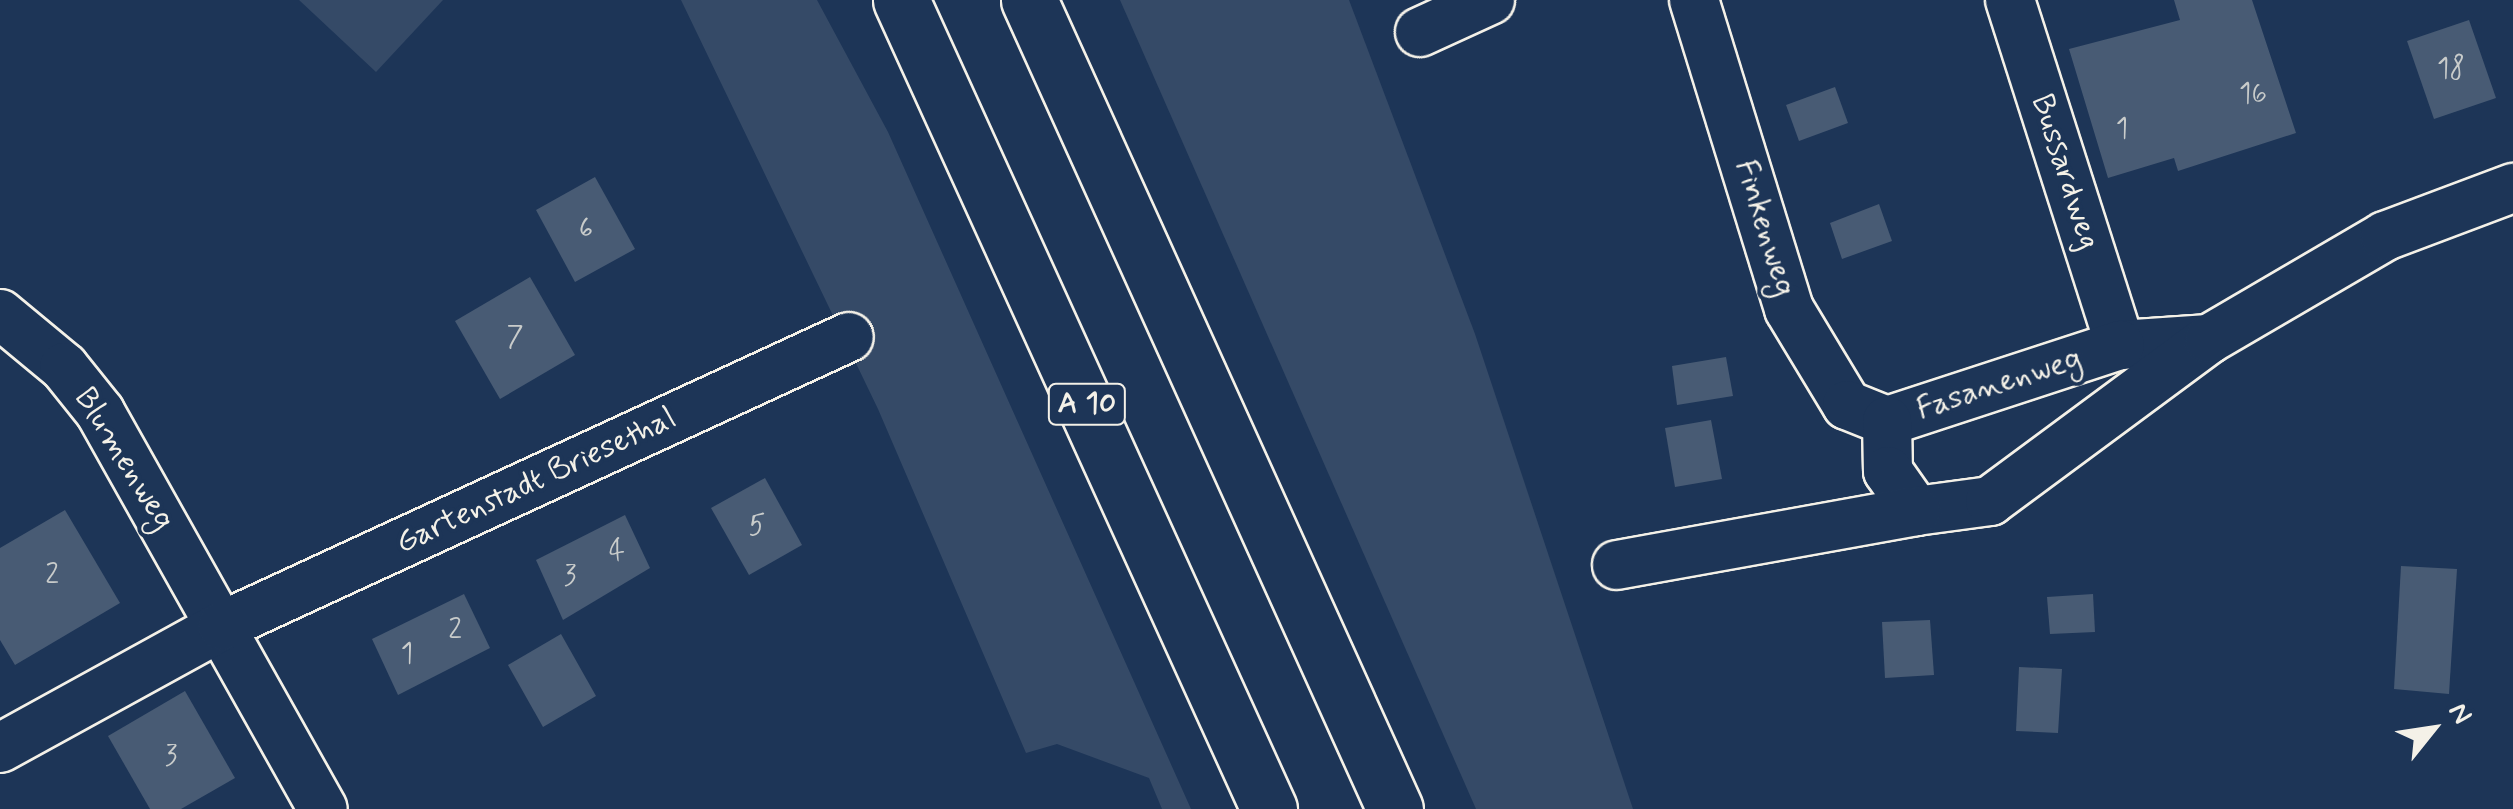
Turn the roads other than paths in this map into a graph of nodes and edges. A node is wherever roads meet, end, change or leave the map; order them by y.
1 (901, 0) edge
2 (1029, 0) edge
3 (1490, 0) edge
4 (1694, 0) edge
5 (2010, 0) edge
6 (1420, 32) dead end
7 (2513, 188) edge
8 (0, 314) edge
9 (849, 337) dead end
10 (2209, 340) junction
11 (2120, 344) junction
12 (1888, 421) junction
13 (1916, 511) junction
14 (1617, 565) dead end
15 (222, 626) junction
16 (0, 748) edge
17 (323, 809) edge
18 (1269, 809) edge
19 (1396, 809) edge

1 - 18 highway, A 10
2 - 19 highway
3 - 6 street
4 - 12 street, Finkenweg
5 - 11 street, Bussardweg
7 - 10 street, Fasanenweg
8 - 15 street, Blumenweg
9 - 15 street, Gartenstadt Briesethal
10 - 11 street, Fasanenweg
10 - 13 street, Fasanenweg
11 - 12 street, Fasanenweg
12 - 13 street, Fasanenweg
13 - 14 street, Fasanenweg
15 - 16 street
15 - 17 street, Blumenweg

